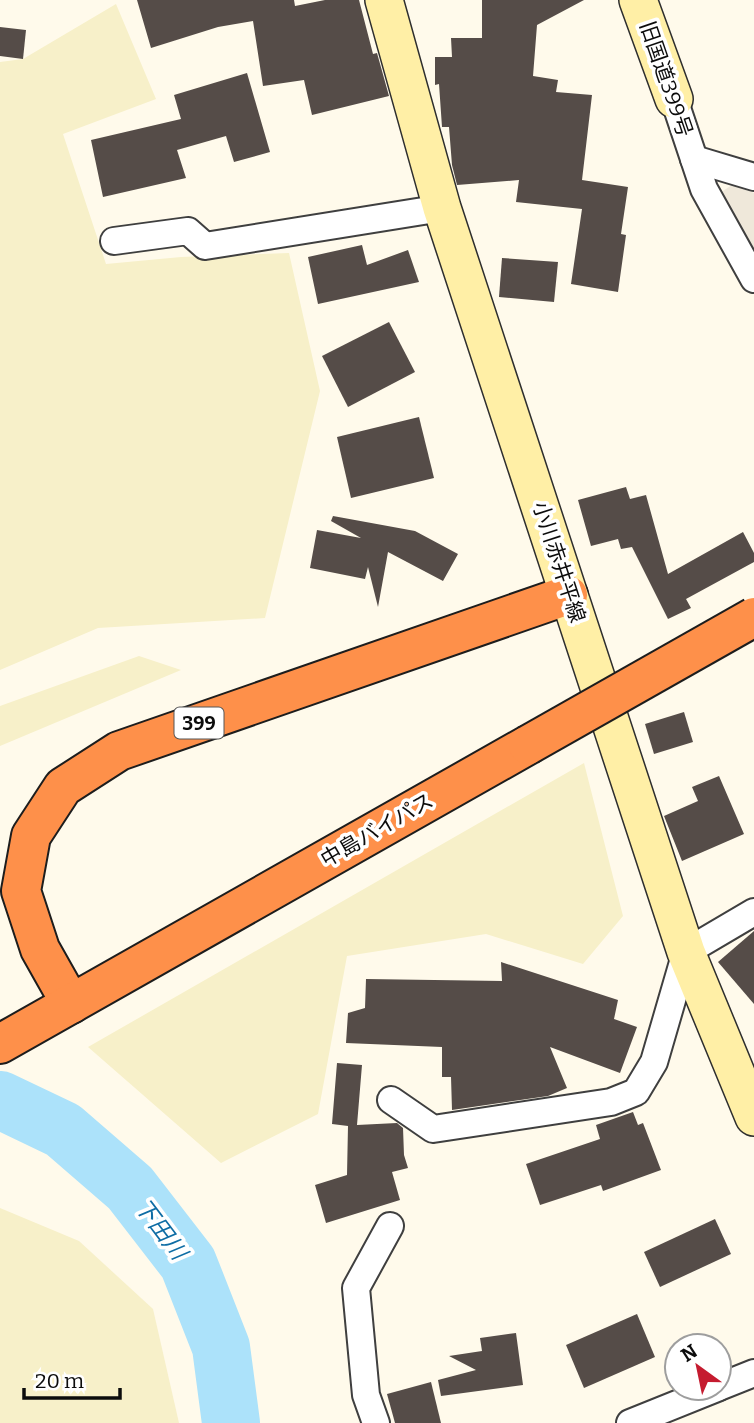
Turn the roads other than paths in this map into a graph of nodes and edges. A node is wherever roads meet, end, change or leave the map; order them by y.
1 (384, 0) edge
2 (638, 0) edge
3 (674, 99) joint
4 (694, 159) junction
5 (754, 177) edge
6 (443, 208) junction
7 (114, 242) dead end
8 (754, 279) edge
9 (568, 595) junction
10 (754, 617) edge
11 (754, 912) edge
12 (686, 952) junction
13 (71, 1004) junction
14 (0, 1044) edge
15 (391, 1100) dead end
16 (754, 1117) edge
17 (390, 1226) dead end
18 (754, 1373) edge
19 (733, 1382) edge
20 (682, 1402) edge
21 (376, 1423) edge
22 (629, 1423) edge

1 - 6 main road, 小川赤井平線
2 - 3 main road, 旧国道399号
3 - 4 street, 旧国道399号
4 - 5 street, 旧国道399号
4 - 8 street, 旧国道399号
6 - 7 street
6 - 9 main road, 小川赤井平線
9 - 12 main road, 小川赤井平線
9 - 13 highway, 399
10 - 13 highway, 中島バイパス, bridge
11 - 12 street
12 - 15 street
12 - 16 main road, 小川赤井平線
13 - 14 highway, 中島バイパス
17 - 21 street
18 - 19 street
20 - 22 street

